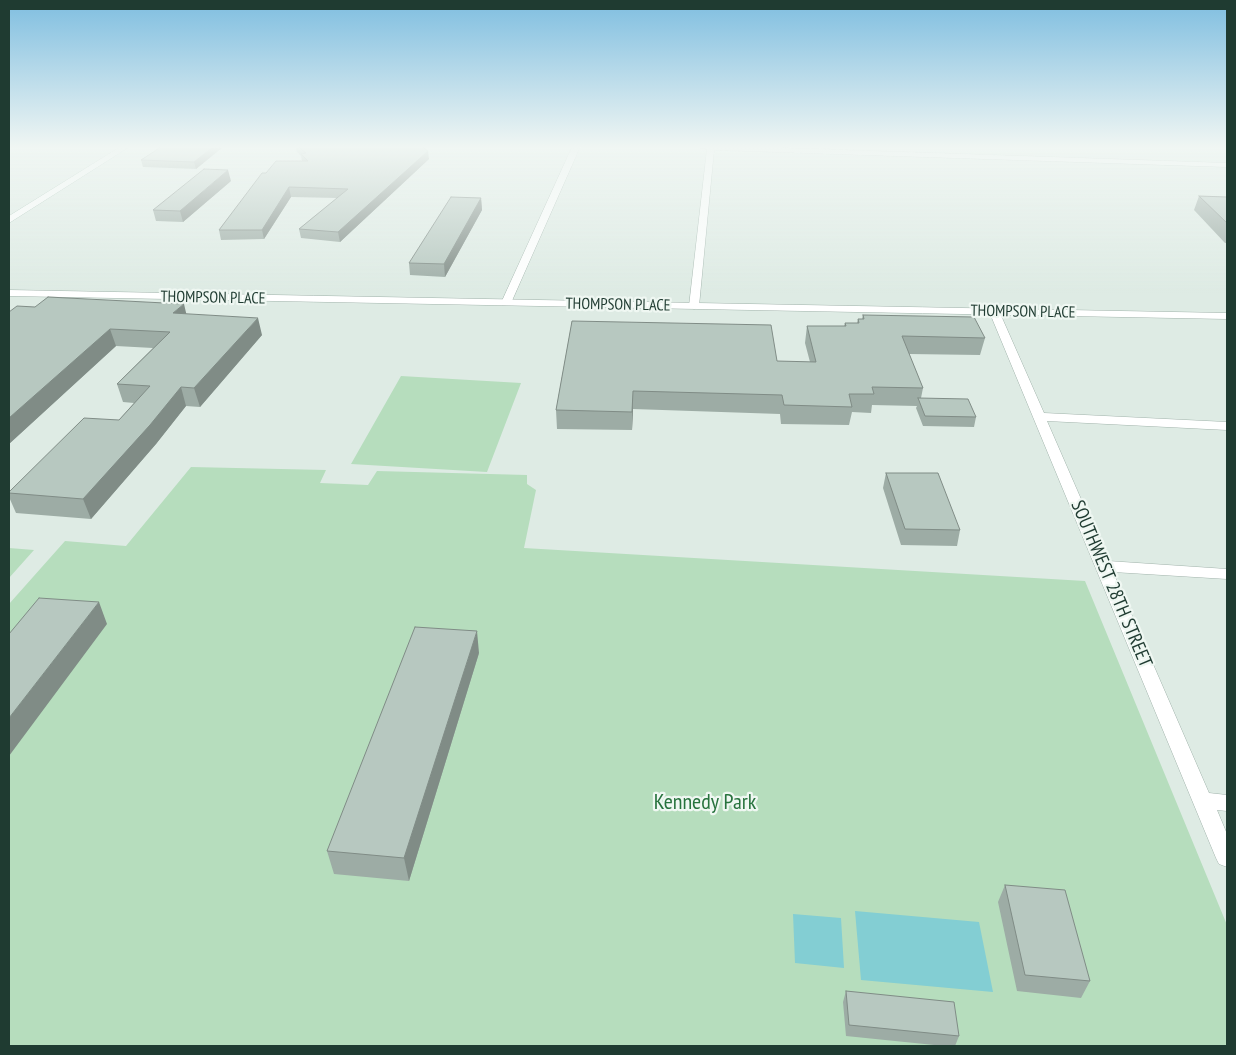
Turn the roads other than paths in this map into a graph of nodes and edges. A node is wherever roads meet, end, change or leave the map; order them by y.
1 (47, 196) edge
2 (554, 196) edge
3 (705, 196) edge
4 (9, 220) edge
5 (9, 293) edge
6 (506, 303) junction
7 (694, 306) junction
8 (994, 311) junction
9 (1227, 316) edge
10 (1040, 417) junction
11 (1227, 426) edge
12 (1104, 566) junction
13 (1227, 574) edge
14 (1203, 801) junction
15 (1227, 803) edge
16 (1227, 858) edge

1 - 4 street
2 - 6 street
3 - 7 street
5 - 6 street, THOMPSON PLACE
6 - 7 street, THOMPSON PLACE
7 - 8 street, THOMPSON PLACE
8 - 9 street, THOMPSON PLACE
8 - 10 street, SOUTHWEST 28TH STREET
10 - 11 street
10 - 12 street, SOUTHWEST 28TH STREET
12 - 13 street
12 - 14 street, SOUTHWEST 28TH STREET
14 - 15 street
14 - 16 street, SOUTHWEST 28TH STREET

